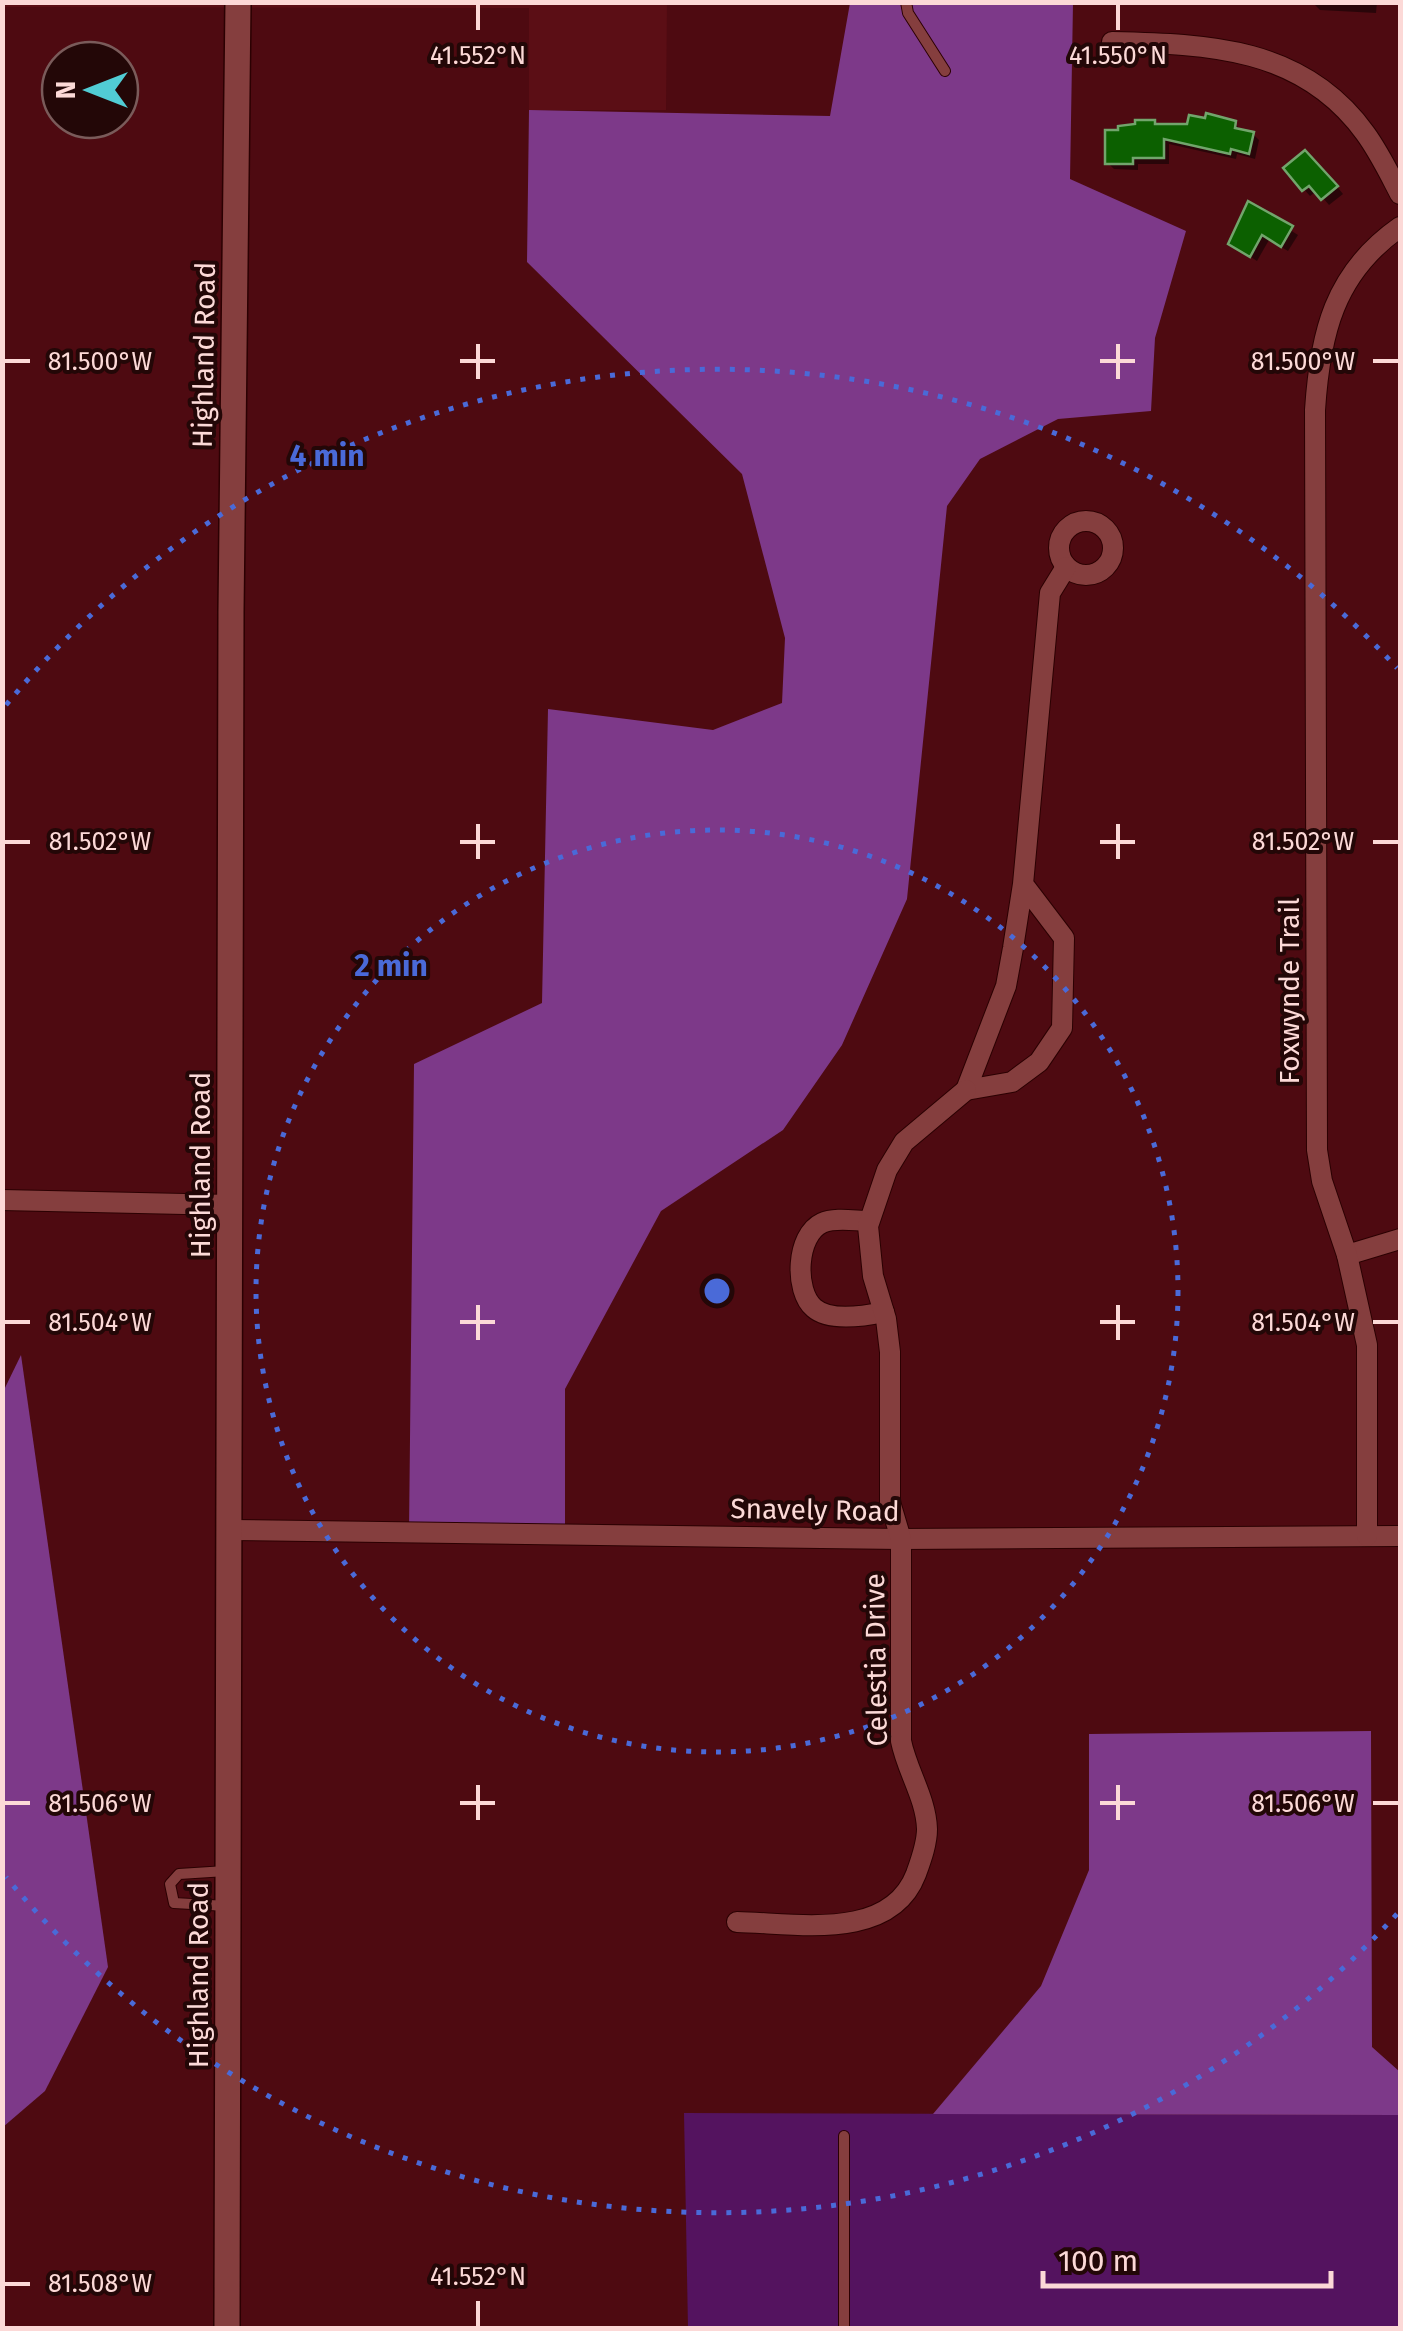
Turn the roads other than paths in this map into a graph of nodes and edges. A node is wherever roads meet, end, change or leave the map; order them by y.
1 (238, 2) edge
2 (906, 2) edge
3 (1112, 42) dead end
4 (945, 71) dead end
5 (1400, 194) edge
6 (1400, 227) edge
7 (1066, 566) dead end
8 (1023, 884) junction
9 (966, 1090) junction
10 (2, 1200) edge
11 (230, 1205) junction
12 (869, 1221) junction
13 (1400, 1239) edge
14 (1347, 1255) junction
15 (884, 1312) junction
16 (229, 1530) junction
17 (1368, 1536) junction
18 (1400, 1536) edge
19 (901, 1539) junction
20 (228, 1871) junction
21 (228, 1906) junction
22 (737, 1922) dead end
23 (844, 2136) dead end
24 (228, 2328) edge
25 (844, 2328) edge

1 - 11 street, Highland Road
2 - 4 lane
3 - 5 street
6 - 14 street, Foxwynde Trail
7 - 8 street
8 - 9 street
8 - 9 street
9 - 12 street
10 - 11 street
11 - 16 street, Highland Road
12 - 15 street, Celestia Drive
12 - 15 street
13 - 14 street
14 - 17 street, Foxwynde Trail
15 - 19 street, Celestia Drive
16 - 19 street, Snavely Road
16 - 20 street, Highland Road
17 - 18 street, Snavely Road
17 - 19 street, Snavely Road
19 - 22 street, Celestia Drive
20 - 21 street, Highland Road
20 - 21 lane
21 - 24 street, Highland Road
23 - 25 lane

